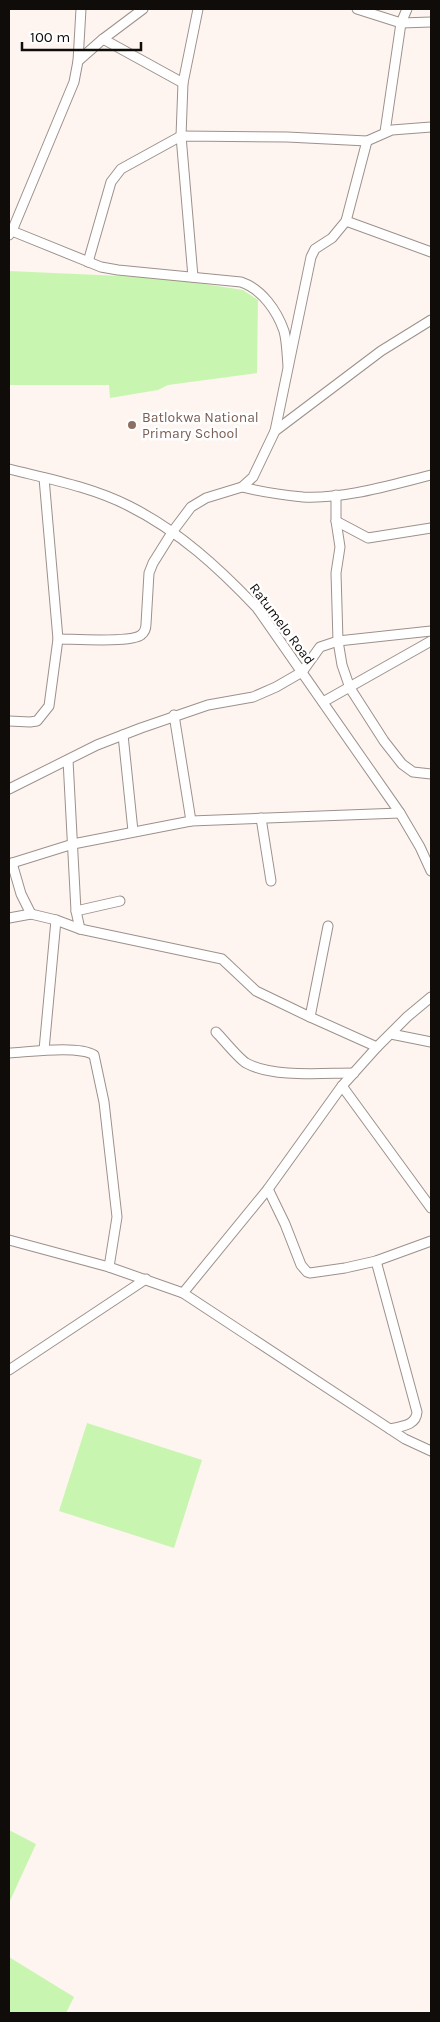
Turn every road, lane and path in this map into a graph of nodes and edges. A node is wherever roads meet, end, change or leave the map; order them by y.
1 (81, 9) edge
2 (143, 9) edge
3 (198, 9) edge
4 (357, 9) edge
5 (407, 9) edge
6 (431, 22) edge
7 (402, 23) junction
8 (103, 39) junction
9 (78, 61) junction
10 (182, 83) junction
11 (431, 127) edge
12 (385, 132) junction
13 (181, 136) junction
14 (367, 141) junction
15 (346, 221) junction
16 (10, 233) edge
17 (431, 252) edge
18 (88, 262) junction
19 (192, 277) junction
20 (431, 320) edge
21 (288, 366) junction
22 (274, 431) junction
23 (9, 469) edge
24 (431, 475) edge
25 (44, 478) junction
26 (242, 487) junction
27 (336, 495) junction
28 (336, 521) junction
29 (431, 528) edge
30 (173, 531) junction
31 (431, 631) edge
32 (58, 639) junction
33 (338, 641) junction
34 (431, 641) edge
35 (302, 672) junction
36 (350, 688) junction
37 (323, 702) junction
38 (174, 715) junction
39 (9, 721) edge
40 (123, 735) junction
41 (68, 760) junction
42 (431, 774) edge
43 (9, 789) edge
44 (400, 813) junction
45 (261, 818) junction
46 (190, 821) junction
47 (133, 831) junction
48 (73, 844) junction
49 (420, 847) junction
50 (431, 852) edge
51 (10, 863) edge
52 (431, 871) edge
53 (271, 881) dead end
54 (120, 901) dead end
55 (76, 911) junction
56 (31, 914) junction
57 (9, 918) edge
58 (56, 920) junction
59 (328, 926) dead end
60 (80, 930) junction
61 (431, 997) edge
62 (310, 1017) junction
63 (216, 1032) dead end
64 (391, 1034) junction
65 (431, 1042) edge
66 (377, 1047) junction
67 (44, 1050) junction
68 (9, 1053) edge
69 (354, 1073) junction
70 (342, 1086) junction
71 (268, 1189) junction
72 (431, 1208) edge
73 (9, 1240) edge
74 (431, 1241) edge
75 (376, 1261) junction
76 (109, 1267) junction
77 (146, 1279) junction
78 (182, 1293) junction
79 (9, 1370) edge
80 (390, 1430) junction
81 (431, 1451) edge

1 - 9 street
2 - 8 street
3 - 10 street
4 - 7 street
5 - 7 street
6 - 7 street
7 - 12 street
8 - 9 street
8 - 10 street
9 - 16 street
10 - 13 street
11 - 12 street
12 - 14 street
13 - 14 street
13 - 18 street
13 - 19 street
14 - 15 street
15 - 17 street
15 - 21 street
16 - 18 street
18 - 19 street
19 - 21 street
20 - 22 street
21 - 22 street
22 - 26 street
23 - 25 street, Ratumelo Road
24 - 27 street
25 - 30 street, Ratumelo Road
25 - 32 street
26 - 27 street
26 - 30 street
27 - 28 street
28 - 29 street
28 - 33 street
30 - 32 street
30 - 35 street, Ratumelo Road
31 - 33 street
32 - 39 street
33 - 35 street
33 - 36 street
34 - 36 street
35 - 37 street, Ratumelo Road
35 - 38 street
36 - 37 street
36 - 42 street
37 - 44 street, Ratumelo Road
38 - 40 street
38 - 46 street
40 - 41 street
40 - 47 street
41 - 43 street
41 - 48 street
44 - 45 street
44 - 49 street, Ratumelo Road
45 - 46 street
45 - 53 street
46 - 47 street
47 - 48 street
48 - 51 street
48 - 55 street
49 - 50 street
49 - 52 street, Ratumelo Road
51 - 56 street
54 - 55 street
55 - 60 street
56 - 57 street
56 - 58 street
58 - 60 street
58 - 67 street
59 - 62 street
60 - 62 street
61 - 64 street
62 - 66 street
63 - 69 street
64 - 65 street
64 - 66 street
66 - 69 street
67 - 68 street
67 - 76 street
69 - 70 street
70 - 71 street
70 - 72 street
71 - 75 street
71 - 78 street
73 - 76 street
74 - 75 street
75 - 80 street
76 - 77 street
77 - 78 street
77 - 79 street
78 - 80 street
80 - 81 street

